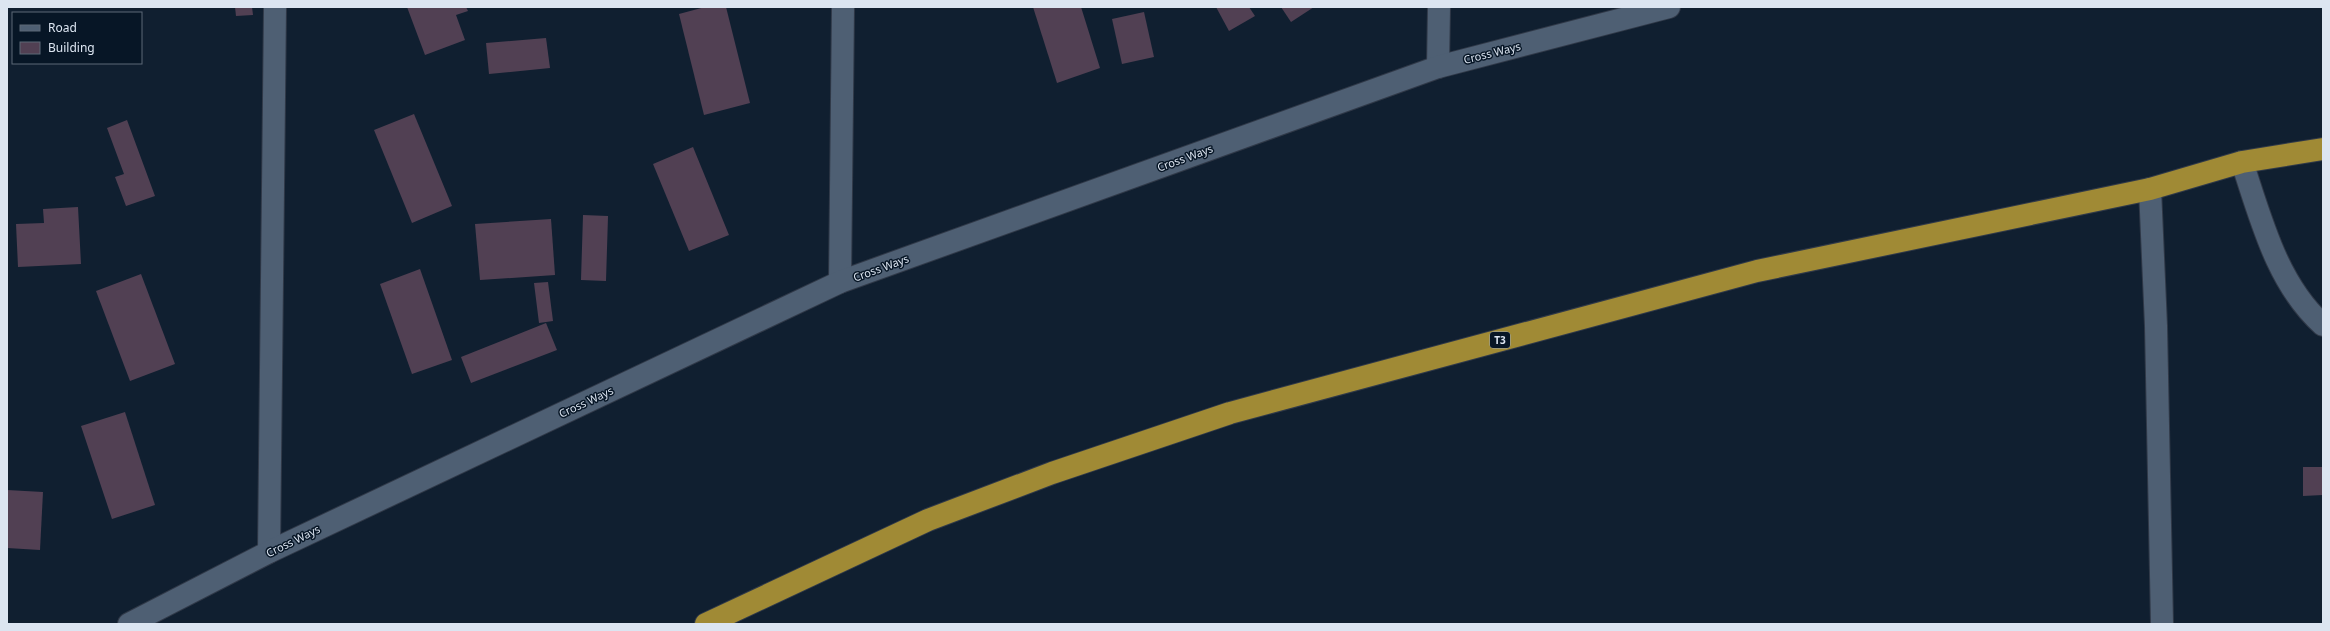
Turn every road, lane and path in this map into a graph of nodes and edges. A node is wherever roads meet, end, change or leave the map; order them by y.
1 (274, 7) edge
2 (843, 7) edge
3 (1439, 7) edge
4 (1670, 7) edge
5 (1438, 66) junction
6 (2323, 149) edge
7 (2242, 162) junction
8 (2150, 189) junction
9 (840, 282) junction
10 (2323, 325) edge
11 (269, 552) junction
12 (130, 624) edge
13 (706, 624) edge
14 (2162, 624) edge

1 - 11 street
2 - 9 street
3 - 5 street
4 - 5 street, Cross Ways
5 - 9 street, Cross Ways
6 - 7 highway, T3
7 - 8 highway, T3
7 - 10 street
8 - 13 highway, T3
8 - 14 street
9 - 11 street, Cross Ways
11 - 12 street, Cross Ways

